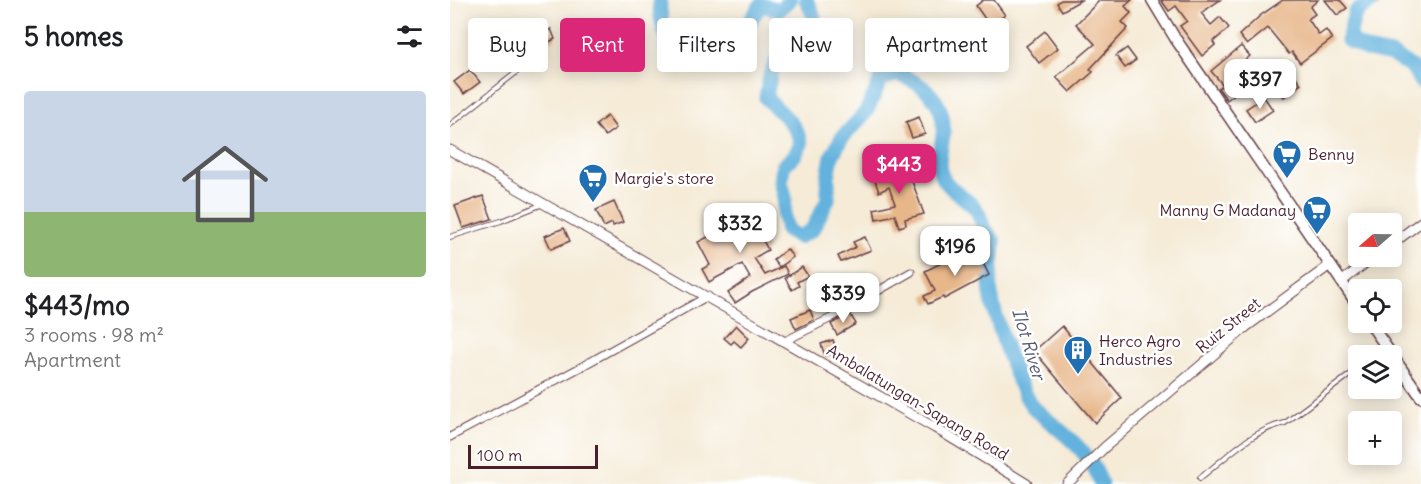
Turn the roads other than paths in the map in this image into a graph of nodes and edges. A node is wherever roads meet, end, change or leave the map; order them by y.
1 (1152, 0) edge
2 (517, 72) edge
3 (450, 125) edge
4 (450, 150) edge
5 (544, 204) junction
6 (1421, 222) edge
7 (1402, 236) edge
8 (450, 237) edge
9 (1330, 265) junction
10 (1361, 267) edge
11 (911, 272) dead end
12 (1341, 282) junction
13 (1348, 292) edge
14 (708, 296) junction
15 (785, 341) junction
16 (1402, 370) edge
17 (1348, 376) edge
18 (1421, 398) edge
19 (450, 436) edge
20 (1200, 478) dead end
21 (1027, 484) edge
22 (1067, 484) edge

1 - 9 main road
2 - 3 lane
4 - 5 street, Ambalatungan-Sapang Road
5 - 8 lane
5 - 14 street, Ambalatungan-Sapang Road
6 - 7 street
9 - 12 main road
9 - 22 street, Ruiz Street
10 - 12 street
11 - 15 street
12 - 13 main road
14 - 15 street, Ambalatungan-Sapang Road
14 - 19 street
15 - 21 street, Ambalatungan-Sapang Road
16 - 18 main road
17 - 20 lane

